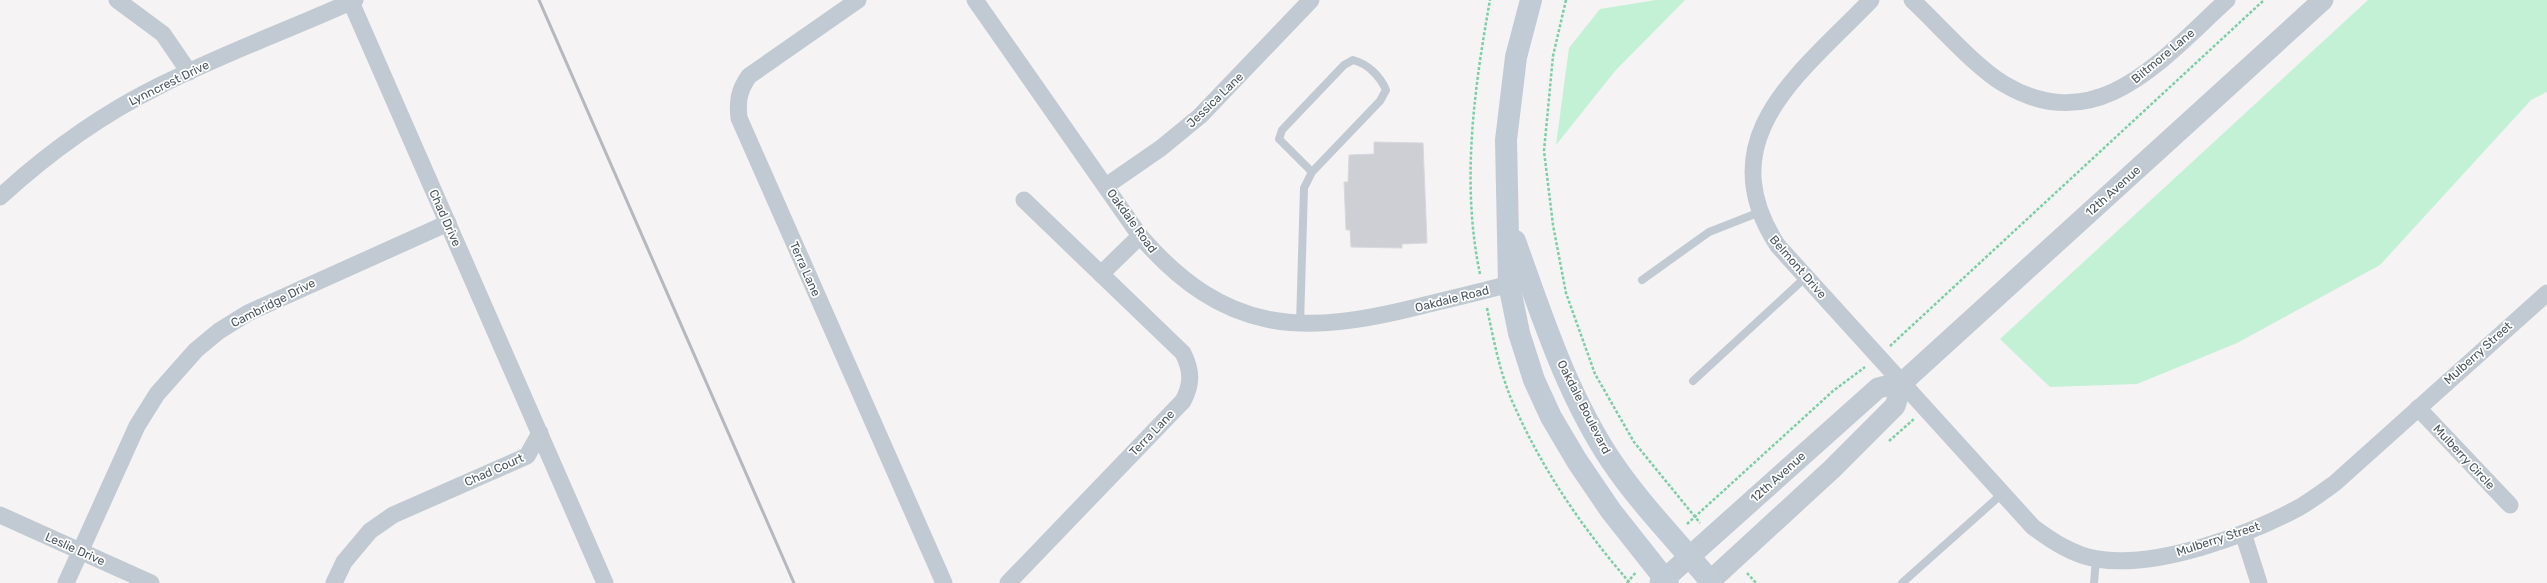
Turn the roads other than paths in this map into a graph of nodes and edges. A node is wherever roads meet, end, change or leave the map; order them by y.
1 (117, 0) edge
2 (858, 0) edge
3 (976, 0) edge
4 (1311, 0) edge
5 (1531, 0) edge
6 (1871, 0) edge
7 (1912, 0) edge
8 (2227, 0) edge
9 (2323, 0) edge
10 (353, 1) edge
11 (189, 72) junction
12 (1312, 172) junction
13 (1106, 186) junction
14 (0, 197) edge
15 (1024, 200) dead end
16 (1760, 212) junction
17 (448, 223) junction
18 (1140, 236) junction
19 (1101, 274) junction
20 (1806, 277) junction
21 (1642, 280) dead end
22 (1519, 282) junction
23 (2547, 293) edge
24 (1300, 324) junction
25 (1693, 382) dead end
26 (1903, 382) junction
27 (2418, 408) junction
28 (540, 433) junction
29 (2003, 493) junction
30 (2510, 505) dead end
31 (0, 515) edge
32 (2243, 533) junction
33 (80, 551) junction
34 (1690, 557) junction
35 (2096, 559) junction
36 (1664, 582) edge
37 (1710, 582) edge
38 (66, 583) edge
39 (151, 583) edge
40 (334, 583) edge
41 (605, 583) edge
42 (944, 583) edge
43 (1008, 583) edge
44 (1902, 583) edge
45 (2094, 583) edge
46 (2259, 583) edge

1 - 11 street
2 - 42 street, Terra Lane
3 - 13 street, Oakdale Road
4 - 13 street, Jessica Lane
5 - 22 main road, Oakdale Boulevard
6 - 16 street, Belmont Drive
7 - 8 street, Biltmore Lane
9 - 26 street, 12th Avenue
10 - 11 street, Lynncrest Drive
10 - 17 street, Chad Drive
11 - 14 street, Lynncrest Drive
12 - 12 lane
12 - 24 lane
13 - 18 street, Oakdale Road
15 - 19 street, Terra Lane
16 - 20 street, Belmont Drive
16 - 21 lane
17 - 28 street, Chad Drive
17 - 33 street, Cambridge Drive
18 - 19 street
18 - 24 street, Oakdale Road
19 - 43 street, Terra Lane
20 - 25 lane
20 - 26 street, Belmont Drive
22 - 24 street, Oakdale Road
22 - 34 main road, Oakdale Boulevard
22 - 36 main road, Oakdale Boulevard
23 - 27 street, Mulberry Street
26 - 29 street, Mulberry Street
26 - 34 street, 12th Avenue
26 - 37 street, 12th Avenue
27 - 30 street, Mulberry Circle
27 - 32 street, Mulberry Street
28 - 40 street, Chad Court
28 - 41 street
29 - 35 street, Mulberry Street
29 - 44 lane
31 - 33 street, Leslie Drive
32 - 35 street, Mulberry Street
32 - 46 street
33 - 38 street, Cambridge Drive
33 - 39 street, Leslie Drive
34 - 36 street, 12th Avenue
34 - 37 main road, Oakdale Boulevard
35 - 45 lane

